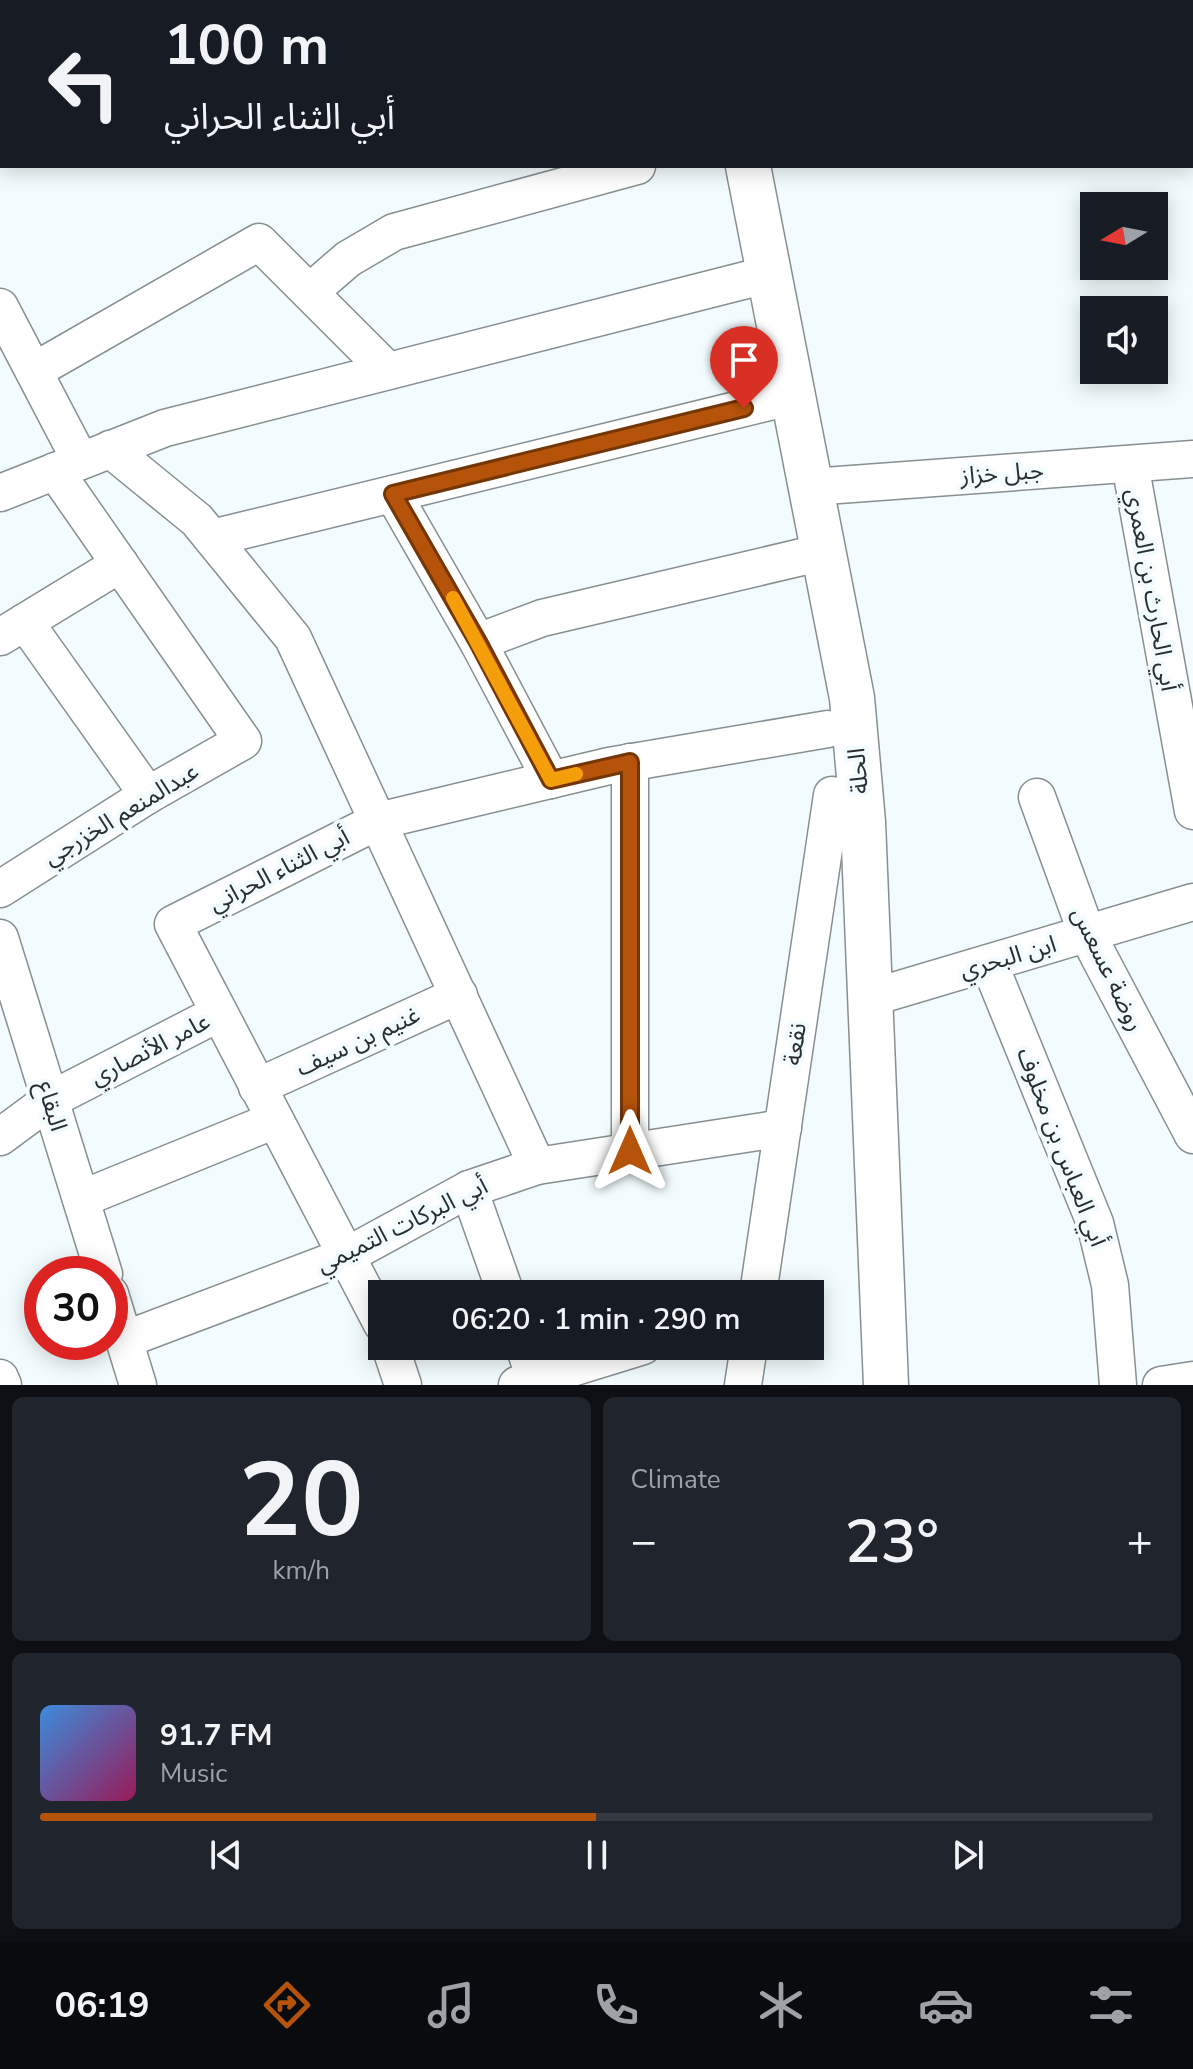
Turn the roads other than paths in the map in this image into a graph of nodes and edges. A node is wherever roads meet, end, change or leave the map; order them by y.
1 (630, 168) edge
2 (728, 168) edge
3 (748, 168) edge
4 (750, 279) junction
5 (311, 291) junction
6 (0, 307) edge
7 (34, 371) junction
8 (388, 371) junction
9 (773, 401) junction
10 (1193, 459) edge
11 (82, 460) junction
12 (1130, 464) junction
13 (811, 487) junction
14 (0, 493) edge
15 (393, 494) junction
16 (212, 538) junction
17 (802, 557) junction
18 (120, 564) junction
19 (12, 630) edge
20 (478, 642) junction
21 (828, 729) junction
22 (630, 762) junction
23 (551, 780) junction
24 (148, 795) junction
25 (832, 795) junction
26 (1037, 797) dead end
27 (1193, 811) edge
28 (378, 821) junction
29 (0, 889) edge
30 (1193, 902) edge
31 (1087, 934) junction
32 (0, 938) edge
33 (989, 963) junction
34 (459, 995) junction
35 (870, 998) junction
36 (219, 1013) junction
37 (257, 1087) junction
38 (50, 1100) junction
39 (275, 1120) junction
40 (783, 1128) junction
41 (1193, 1135) edge
42 (0, 1137) edge
43 (630, 1151) junction
44 (537, 1166) junction
45 (469, 1189) junction
46 (81, 1199) junction
47 (98, 1256) edge
48 (346, 1256) junction
49 (501, 1280) edge
50 (760, 1280) edge
51 (368, 1298) edge
52 (128, 1338) edge
53 (128, 1353) edge
54 (395, 1360) edge
55 (526, 1360) edge
56 (600, 1360) edge
57 (747, 1360) edge
58 (0, 1378) edge
59 (1193, 1380) edge
60 (530, 1383) edge
61 (3, 1385) edge
62 (138, 1385) edge
63 (403, 1385) edge
64 (743, 1385) edge
65 (862, 1385) edge
66 (886, 1385) edge
67 (1118, 1385) edge
68 (1161, 1385) edge

1 - 5 street
2 - 4 main road, الحلة
3 - 13 main road, الحلة
4 - 8 street
4 - 9 main road, الحلة
5 - 7 street
5 - 8 street
6 - 7 street
7 - 11 street
8 - 11 street
9 - 15 street
9 - 17 main road, الحلة
10 - 12 street, جبل خزاز
11 - 14 street
11 - 16 street
11 - 18 street
12 - 13 street, جبل خزاز
12 - 27 street, أبي الحارث بن العمري
13 - 35 main road, الحلة
15 - 16 street
15 - 20 street
16 - 28 street
17 - 20 street
17 - 21 main road, الحلة
18 - 19 street
18 - 24 street, عبدالمنعم الخزرجي
19 - 24 street
20 - 23 street
21 - 22 street, أبي الثناء الحراني
21 - 25 main road, الحلة
22 - 23 street, أبي الثناء الحراني
22 - 43 street
23 - 28 street, أبي الثناء الحراني
24 - 29 street, عبدالمنعم الخزرجي
25 - 40 street, نقعة
25 - 65 main road, الحلة
26 - 31 street, روضة عسعس
28 - 34 street
28 - 36 street, أبي الثناء الحراني
30 - 31 street, ابن البحري
31 - 33 street, ابن البحري
31 - 41 street, روضة عسعس
32 - 38 street, البقاع
33 - 35 street, ابن البحري
33 - 67 street, أبي العباس بن مخلوف
34 - 37 street, غنيم بن سيف
34 - 44 street
35 - 66 main road, الحلة
36 - 37 street, أبي الثناء الحراني
36 - 38 street, عامر الأنصاري
37 - 39 street, أبي الثناء الحراني
38 - 42 street, عامر الأنصاري
38 - 46 street, البقاع
39 - 46 street
39 - 48 street, أبي الثناء الحراني
40 - 43 street, أبي البركات التميمي
40 - 50 street, نقعة
43 - 44 street, أبي البركات التميمي
44 - 45 street, أبي البركات التميمي
45 - 48 street, أبي البركات التميمي
45 - 49 street
46 - 47 street, البقاع
48 - 51 street, أبي الثناء الحراني
48 - 52 street, أبي البركات التميمي
53 - 62 street
54 - 63 street
55 - 60 street
56 - 60 street
57 - 64 street
58 - 61 street
59 - 68 street

